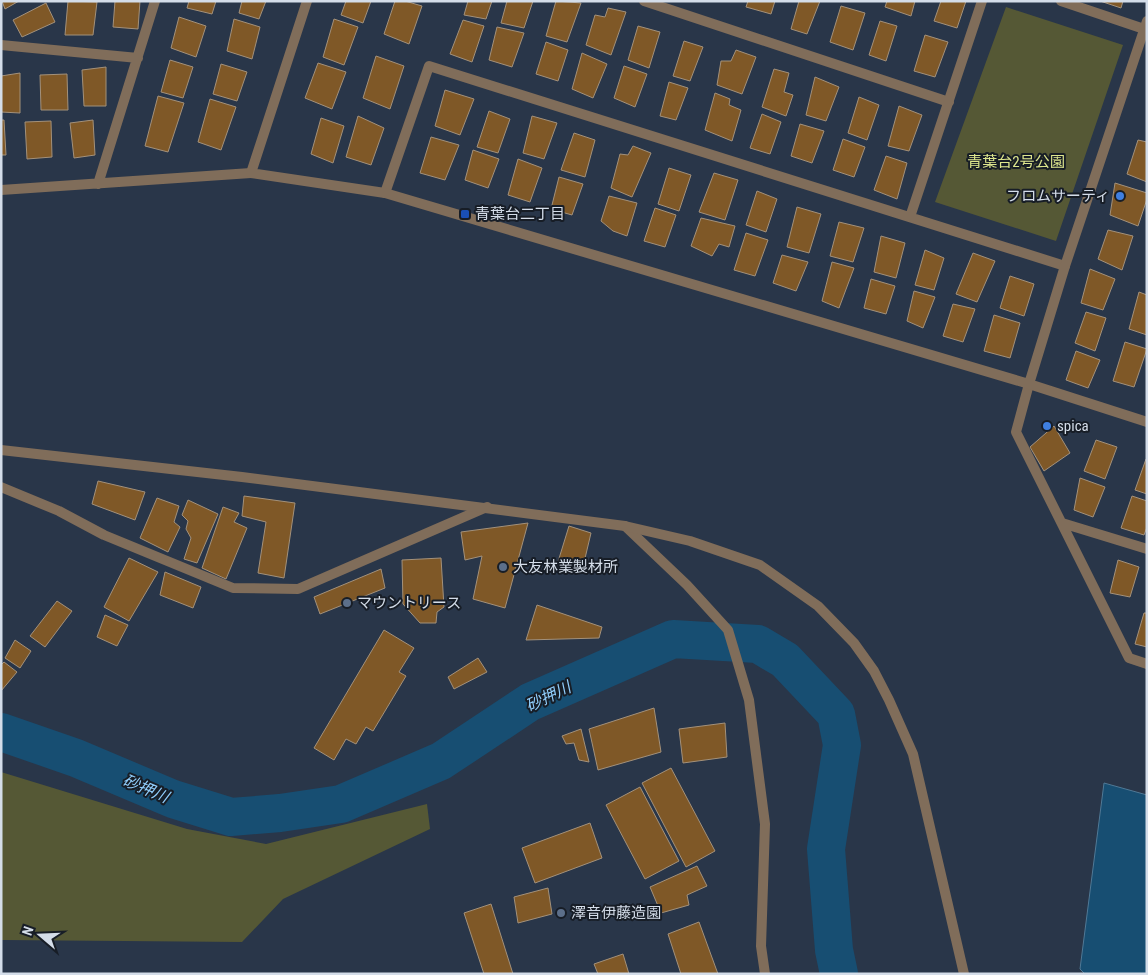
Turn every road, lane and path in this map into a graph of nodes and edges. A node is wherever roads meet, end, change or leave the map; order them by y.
1 (156, 1) edge
2 (307, 1) edge
3 (644, 1) edge
4 (982, 1) edge
5 (1061, 1) edge
6 (1146, 27) edge
7 (1, 45) edge
8 (138, 58) junction
9 (949, 102) junction
10 (251, 174) junction
11 (98, 184) junction
12 (1, 190) edge
13 (386, 193) junction
14 (910, 217) junction
15 (1065, 266) junction
16 (1029, 384) junction
17 (1147, 422) edge
18 (1, 450) edge
19 (1, 487) edge
20 (487, 508) junction
21 (1062, 523) junction
22 (625, 526) junction
23 (1147, 549) edge
24 (1147, 664) edge
25 (765, 974) edge
26 (964, 974) edge

1 - 8 street
2 - 10 street
3 - 9 street
4 - 9 street
5 - 6 street
6 - 15 street
7 - 8 street
8 - 11 street
9 - 14 street
10 - 11 street
10 - 13 street
11 - 12 street
13 - 14 street
13 - 16 street
14 - 15 street
15 - 16 street
16 - 17 street
16 - 21 street
18 - 20 street
19 - 20 street
20 - 22 street
21 - 23 street
21 - 24 street
22 - 25 street
22 - 26 street

